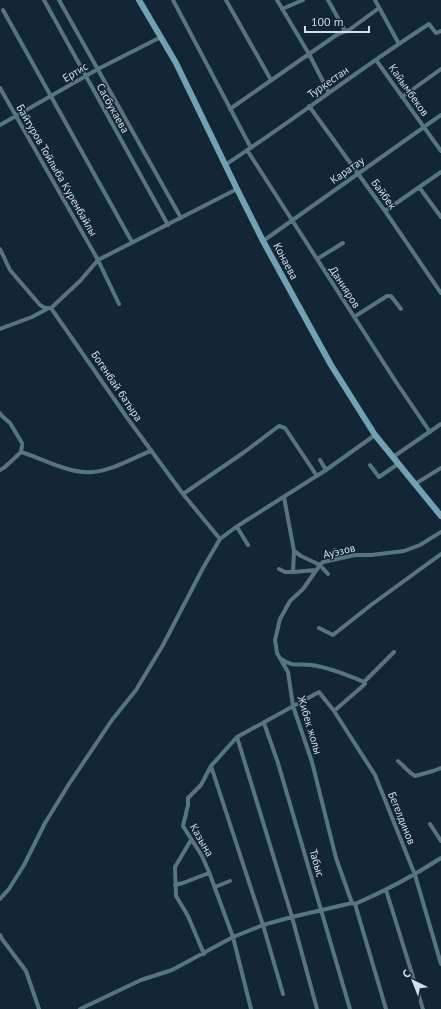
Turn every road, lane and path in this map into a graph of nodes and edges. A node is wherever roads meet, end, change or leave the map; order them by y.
1 (44, 0) edge
2 (59, 0) edge
3 (139, 0) edge
4 (173, 0) edge
5 (226, 0) edge
6 (277, 0) edge
7 (303, 0) edge
8 (328, 0) edge
9 (375, 0) edge
10 (379, 8) junction
11 (282, 9) junction
12 (3, 10) dead end
13 (345, 31) junction
14 (441, 31) edge
15 (161, 36) junction
16 (399, 44) junction
17 (309, 54) junction
18 (376, 60) junction
19 (98, 69) junction
20 (441, 70) edge
21 (85, 76) junction
22 (271, 80) junction
23 (0, 88) edge
24 (329, 93) junction
25 (51, 97) junction
26 (402, 97) junction
27 (310, 106) junction
28 (230, 109) junction
29 (441, 115) edge
30 (16, 116) junction
31 (0, 125) edge
32 (424, 127) junction
33 (249, 149) junction
34 (441, 151) edge
35 (225, 164) junction
36 (441, 172) edge
37 (358, 173) junction
38 (419, 187) junction
39 (237, 189) junction
40 (385, 211) junction
41 (441, 217) edge
42 (181, 218) junction
43 (292, 220) junction
44 (168, 225) junction
45 (263, 241) junction
46 (132, 242) junction
47 (343, 243) dead end
48 (0, 249) edge
49 (317, 259) junction
50 (98, 260) junction
51 (441, 293) edge
52 (119, 304) dead end
53 (50, 308) junction
54 (401, 309) dead end
55 (354, 318) junction
56 (0, 329) edge
57 (0, 412) edge
58 (441, 424) edge
59 (430, 432) junction
60 (376, 435) junction
61 (151, 451) junction
62 (21, 452) junction
63 (393, 457) junction
64 (320, 460) dead end
65 (398, 464) junction
66 (370, 465) dead end
67 (441, 468) edge
68 (0, 470) edge
69 (326, 470) junction
70 (317, 476) junction
71 (415, 484) junction
72 (183, 494) junction
73 (284, 497) junction
74 (441, 516) edge
75 (237, 527) junction
76 (441, 532) edge
77 (220, 539) junction
78 (248, 545) dead end
79 (335, 550) dead end
80 (294, 551) junction
81 (441, 554) edge
82 (340, 558) junction
83 (320, 565) junction
84 (279, 569) dead end
85 (316, 570) junction
86 (292, 572) junction
87 (328, 574) dead end
88 (319, 628) dead end
89 (394, 652) dead end
90 (280, 658) junction
91 (364, 682) junction
92 (319, 692) joint
93 (293, 706) junction
94 (334, 712) junction
95 (264, 723) junction
96 (237, 737) junction
97 (398, 761) dead end
98 (211, 766) junction
99 (441, 768) edge
100 (430, 824) dead end
101 (191, 840) junction
102 (441, 841) edge
103 (441, 858) edge
104 (209, 873) junction
105 (415, 875) junction
106 (230, 881) dead end
107 (175, 885) junction
108 (215, 887) junction
109 (386, 890) junction
110 (0, 899) edge
111 (354, 903) junction
112 (322, 910) junction
113 (292, 917) junction
114 (263, 925) junction
115 (0, 935) edge
116 (233, 937) junction
117 (204, 954) junction
118 (441, 964) edge
119 (283, 994) dead end
120 (39, 1009) edge
121 (80, 1009) edge
122 (251, 1009) edge
123 (317, 1009) edge
124 (350, 1009) edge
125 (386, 1009) edge
126 (423, 1009) edge

1 - 21 street, Сасбукаева
2 - 19 street, Сасбукаева
3 - 15 main road, Конаева
4 - 28 street, Данияров
5 - 22 street
6 - 11 street
7 - 11 street
8 - 13 street
9 - 10 street
10 - 13 street
10 - 16 street
11 - 17 street
12 - 25 street
13 - 17 street
14 - 16 street, Туркестан
15 - 19 street, Ертис
15 - 35 main road, Конаева
16 - 18 street, Туркестан
17 - 22 street
17 - 24 street
18 - 24 street, Туркестан
18 - 26 street, Кайымбеков
19 - 21 street, Ертис
19 - 42 street, Сасбукаева
20 - 26 street
21 - 25 street, Ертис
21 - 44 street, Сасбукаева
22 - 28 street
23 - 30 street, Байтуров Тойлыба Куренбайлы
24 - 27 street, Туркестан
25 - 30 street, Ертис
25 - 46 street
26 - 32 street, Кайымбеков
27 - 33 street, Туркестан
27 - 37 street, Байбек
28 - 33 street, Данияров
29 - 32 street, Каратау
30 - 31 street, Ертис
30 - 50 street, Байтуров Тойлыба Куренбайлы
32 - 34 street, Кайымбеков
32 - 37 street, Каратау
33 - 35 street, Туркестан
33 - 43 street, Данияров
35 - 39 main road, Конаева
36 - 38 street
37 - 40 street, Байбек
37 - 43 street, Каратау
38 - 40 street
38 - 41 street
39 - 42 street
39 - 45 main road, Конаева
40 - 51 street, Байбек
42 - 44 street
43 - 45 street, Каратау
43 - 49 street, Данияров
44 - 46 street
45 - 60 main road, Конаева
46 - 50 street
47 - 49 street
48 - 53 street, Богенбай батыра
49 - 55 street, Данияров
50 - 52 street, Байтуров Тойлыба Куренбайлы
50 - 53 street
53 - 56 street
53 - 61 street, Богенбай батыра
54 - 55 street
55 - 59 street, Данияров
57 - 62 street
58 - 59 street
59 - 63 street
60 - 63 main road, Конаева
60 - 69 street
61 - 62 street
61 - 72 street, Богенбай батыра
62 - 68 street
63 - 65 main road, Конаева
64 - 69 street
65 - 66 street
65 - 71 main road, Конаева
67 - 71 street
69 - 70 street
70 - 72 street
70 - 73 street
71 - 74 main road, Конаева
72 - 77 street, Богенбай батыра
73 - 75 street
73 - 80 street
75 - 77 street
75 - 78 street
76 - 82 street, Ауэзов
77 - 110 street
79 - 82 street
80 - 83 street, Ауэзов
80 - 86 street
81 - 88 street
82 - 83 street, Ауэзов
83 - 85 street, Жибек жолы
83 - 87 street
84 - 86 street
85 - 86 street
85 - 90 street, Жибек жолы
89 - 91 street
90 - 91 street
90 - 93 street, Жибек жолы
91 - 94 street
92 - 93 street, Казына
92 - 94 street, Бегелдинов
93 - 95 street, Казына
93 - 111 street, Жибек жолы
94 - 105 street, Бегелдинов
95 - 96 street, Казына
95 - 112 street, Табыс
96 - 98 street, Казына
96 - 113 street
97 - 99 street
98 - 101 street, Казына
98 - 114 street
100 - 102 street
101 - 104 street, Казына
101 - 107 street
103 - 105 street
104 - 107 street
104 - 108 street, Казына
105 - 109 street
105 - 118 street, Бегелдинов
106 - 108 street
107 - 117 street
108 - 116 street, Казына
109 - 111 street
109 - 126 street
111 - 112 street
111 - 125 street, Жибек жолы
112 - 113 street
112 - 124 street, Табыс
113 - 114 street
113 - 123 street
114 - 116 street
114 - 119 street
115 - 120 street
116 - 117 street
116 - 122 street, Казына
117 - 121 street

